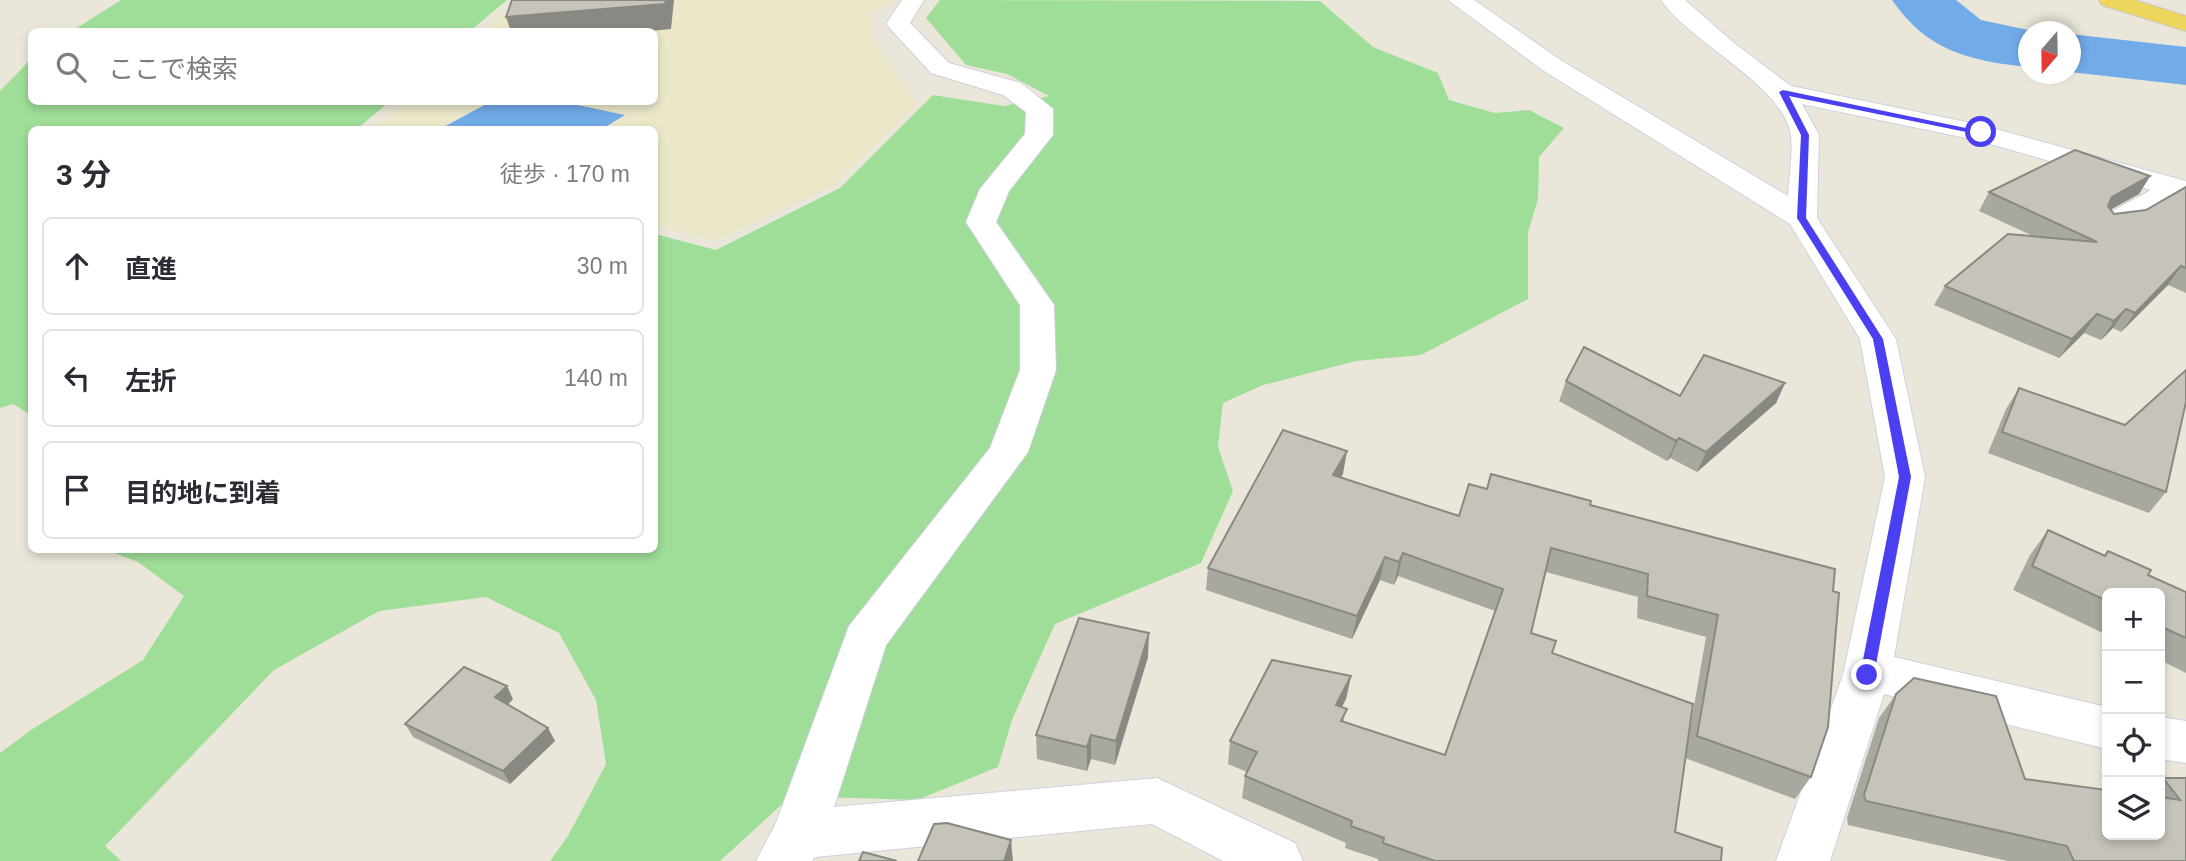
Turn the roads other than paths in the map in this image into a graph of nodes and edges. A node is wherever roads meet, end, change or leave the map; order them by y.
1 (913, 0) edge
2 (1459, 0) edge
3 (1672, 0) edge
4 (2110, 0) edge
5 (2186, 24) edge
6 (1783, 92) junction
7 (2182, 189) edge
8 (1802, 218) junction
9 (2114, 223) edge
10 (1867, 675) junction
11 (2102, 727) edge
12 (2165, 739) edge
13 (2186, 742) edge
14 (791, 848) edge
15 (1276, 861) edge
16 (1803, 861) edge

1 - 14 street
2 - 8 street
3 - 6 street
4 - 5 highway
6 - 7 street
6 - 8 street
7 - 9 street
8 - 10 street
10 - 11 street
10 - 16 street
12 - 13 street
14 - 15 street

